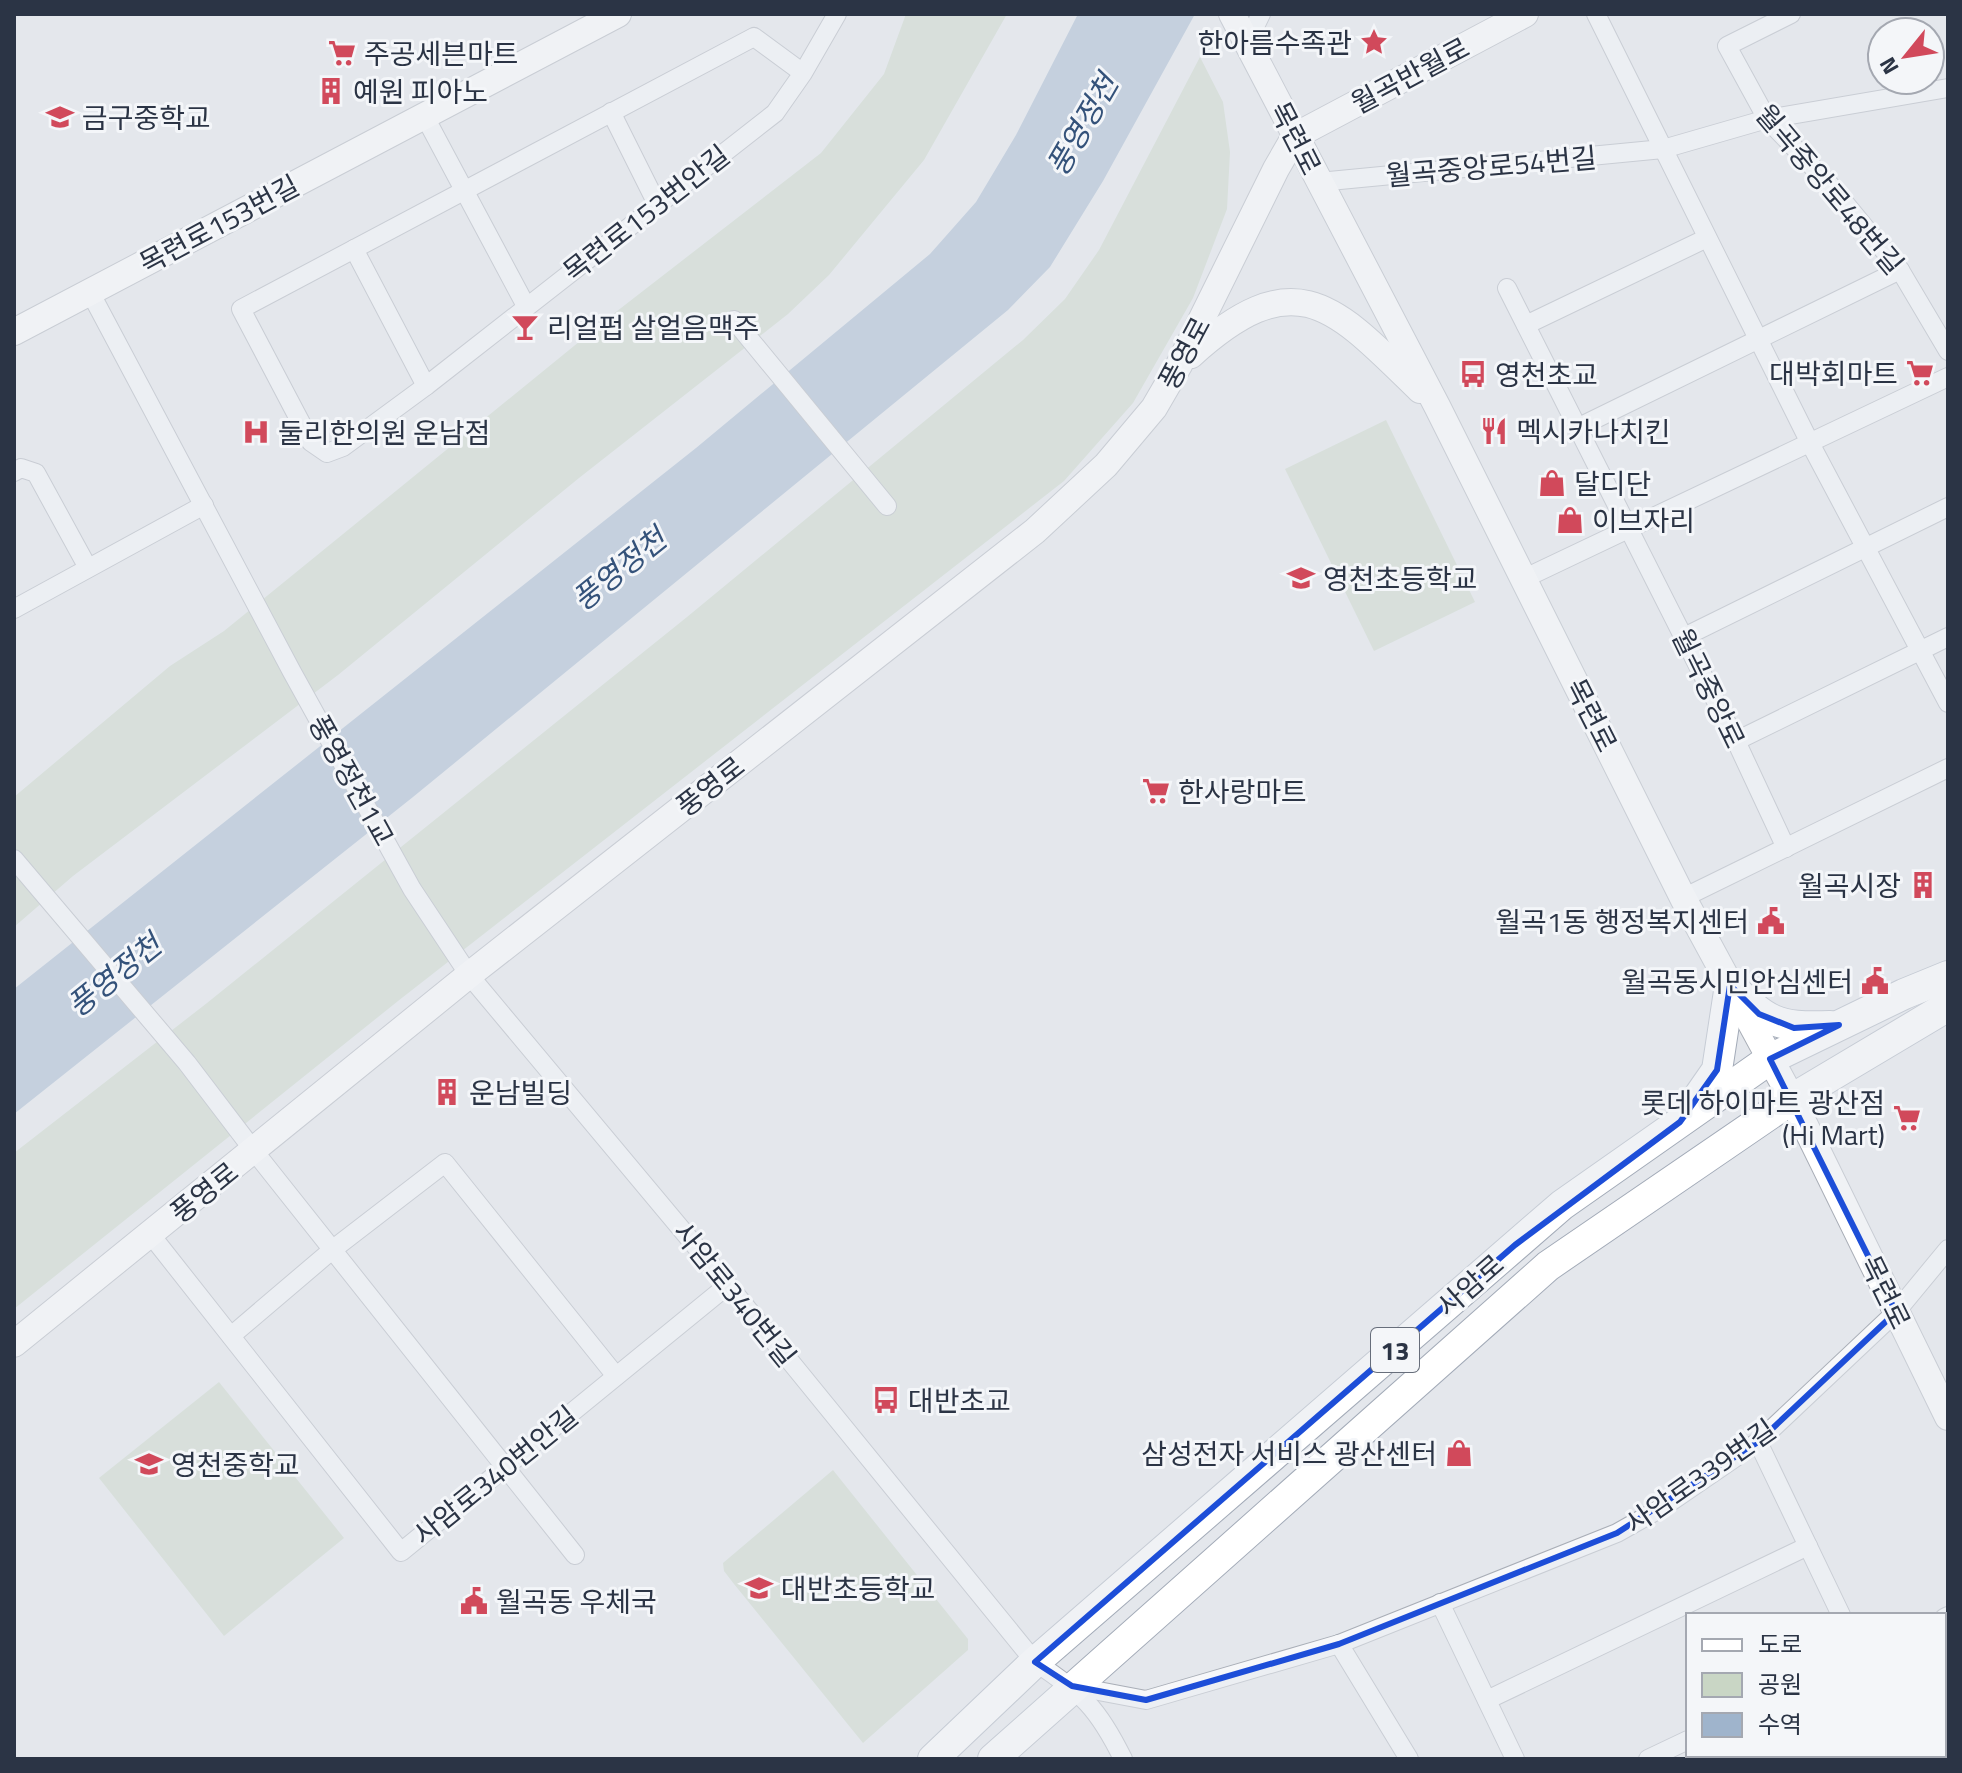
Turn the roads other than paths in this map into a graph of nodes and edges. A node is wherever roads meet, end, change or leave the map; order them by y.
1 (618, 14) edge
2 (837, 14) edge
3 (1525, 14) edge
4 (1596, 14) edge
5 (1791, 14) edge
6 (1244, 23) edge
7 (803, 73) junction
8 (1948, 88) edge
9 (611, 112) junction
10 (425, 117) junction
11 (1767, 119) junction
12 (1295, 136) junction
13 (1663, 149) junction
14 (1319, 182) junction
15 (463, 190) junction
16 (657, 204) junction
17 (1707, 238) junction
18 (354, 249) junction
19 (1900, 270) junction
20 (1507, 288) dead end
21 (90, 292) junction
22 (526, 306) junction
23 (734, 320) dead end
24 (1526, 325) junction
25 (14, 332) edge
26 (1758, 339) junction
27 (1948, 351) edge
28 (1179, 365) junction
29 (1948, 377) edge
30 (426, 386) junction
31 (1437, 406) junction
32 (1577, 428) junction
33 (1811, 445) junction
34 (14, 472) edge
35 (204, 505) junction
36 (887, 506) dead end
37 (1948, 507) edge
38 (1629, 530) junction
39 (1866, 549) junction
40 (88, 568) junction
41 (1523, 579) junction
42 (14, 609) edge
43 (1684, 637) junction
44 (1948, 637) edge
45 (1920, 650) junction
46 (1948, 703) edge
47 (1736, 741) junction
48 (1948, 768) edge
49 (1786, 848) junction
50 (19, 866) edge
51 (412, 889) joint
52 (1683, 898) junction
53 (469, 975) junction
54 (1948, 976) edge
55 (1730, 985) junction
56 (1948, 1006) edge
57 (1839, 1025) junction
58 (1770, 1059) junction
59 (1792, 1099) junction
60 (1680, 1122) junction
61 (254, 1151) junction
62 (151, 1235) junction
63 (1948, 1249) edge
64 (332, 1250) junction
65 (728, 1285) junction
66 (1896, 1312) junction
67 (231, 1336) junction
68 (14, 1344) edge
69 (616, 1376) junction
70 (1948, 1417) edge
71 (1758, 1442) junction
72 (505, 1466) junction
73 (1808, 1546) junction
74 (575, 1555) dead end
75 (1440, 1603) junction
76 (1840, 1613) edge
77 (1339, 1644) junction
78 (1035, 1662) junction
79 (1072, 1686) junction
80 (1487, 1700) junction
81 (1686, 1741) edge
82 (933, 1759) edge
83 (993, 1759) edge
84 (1123, 1759) edge
85 (1409, 1759) edge
86 (1515, 1759) edge
87 (1648, 1759) edge

1 - 10 main road, 목련로153번길
2 - 7 street, 목련로153번안길
3 - 12 main road, 월곡반월로
4 - 13 street
5 - 11 street, 월곡중앙로48번길
6 - 12 main road, 목련로
7 - 9 street
7 - 16 street, 목련로153번안길
8 - 11 street, 월곡중앙로54번길
9 - 15 street
9 - 16 street
10 - 15 street
10 - 21 main road, 목련로153번길
11 - 13 street, 월곡중앙로54번길
11 - 19 street, 월곡중앙로48번길
12 - 14 main road, 목련로
12 - 28 main road, 풍영로
13 - 14 street, 월곡중앙로54번길
13 - 17 street
14 - 31 main road, 목련로
15 - 18 street
15 - 22 street
16 - 22 street, 목련로153번안길
17 - 24 street
17 - 26 street
18 - 30 street
18 - 30 street, 목련로153번안길
19 - 26 street
19 - 27 street, 월곡중앙로48번길
20 - 24 street, 월곡중앙로
21 - 25 main road, 목련로153번길
21 - 35 street, 풍영정천1교
22 - 30 street, 목련로153번안길
23 - 36 street
24 - 32 street, 월곡중앙로
26 - 32 street
26 - 33 street
28 - 31 main road
28 - 53 main road, 풍영로
29 - 33 street
31 - 41 main road, 목련로
32 - 38 street, 월곡중앙로
33 - 38 street
33 - 39 street
34 - 40 street
35 - 40 street
35 - 51 street, 풍영정천1교
37 - 39 street
38 - 41 street
38 - 43 street, 월곡중앙로
39 - 43 street
39 - 45 street
40 - 42 street
41 - 52 main road, 목련로
43 - 47 street, 월곡중앙로
44 - 45 street
45 - 46 street
45 - 47 street
47 - 49 street, 월곡중앙로
48 - 49 street
49 - 52 street
50 - 61 street
51 - 53 street, 사암로340번길
52 - 55 main road, 목련로
53 - 61 main road, 풍영로
53 - 65 street, 사암로340번길
54 - 57 main road, 사암로 / 13
55 - 57 main road
55 - 58 main road, 목련로
55 - 60 main road
56 - 59 main road, 사암로 / 13
57 - 58 main road, 사암로 / 13
58 - 59 main road, 목련로
58 - 60 main road, 사암로 / 13
59 - 66 main road, 목련로
59 - 79 main road, 사암로 / 13
60 - 78 main road, 사암로 / 13
61 - 62 main road, 풍영로
61 - 64 street
62 - 67 street, 사암로340번안길
62 - 68 main road, 풍영로
63 - 66 street, 사암로339번길
64 - 67 street
64 - 69 street
64 - 72 street
65 - 69 street, 사암로340번안길
65 - 78 street, 사암로340번길
66 - 70 main road, 목련로
66 - 71 street, 사암로339번길
67 - 72 street, 사암로340번안길
69 - 72 street, 사암로340번안길
71 - 73 street
71 - 75 street, 사암로339번길
72 - 74 street
73 - 76 street
73 - 80 street
75 - 77 street, 사암로339번길
75 - 80 street
77 - 79 street, 사암로339번길
77 - 85 street
78 - 79 street, 사암로340번길
78 - 82 main road, 사암로 / 13
79 - 83 main road, 사암로 / 13
79 - 84 street
80 - 86 street
81 - 87 street

